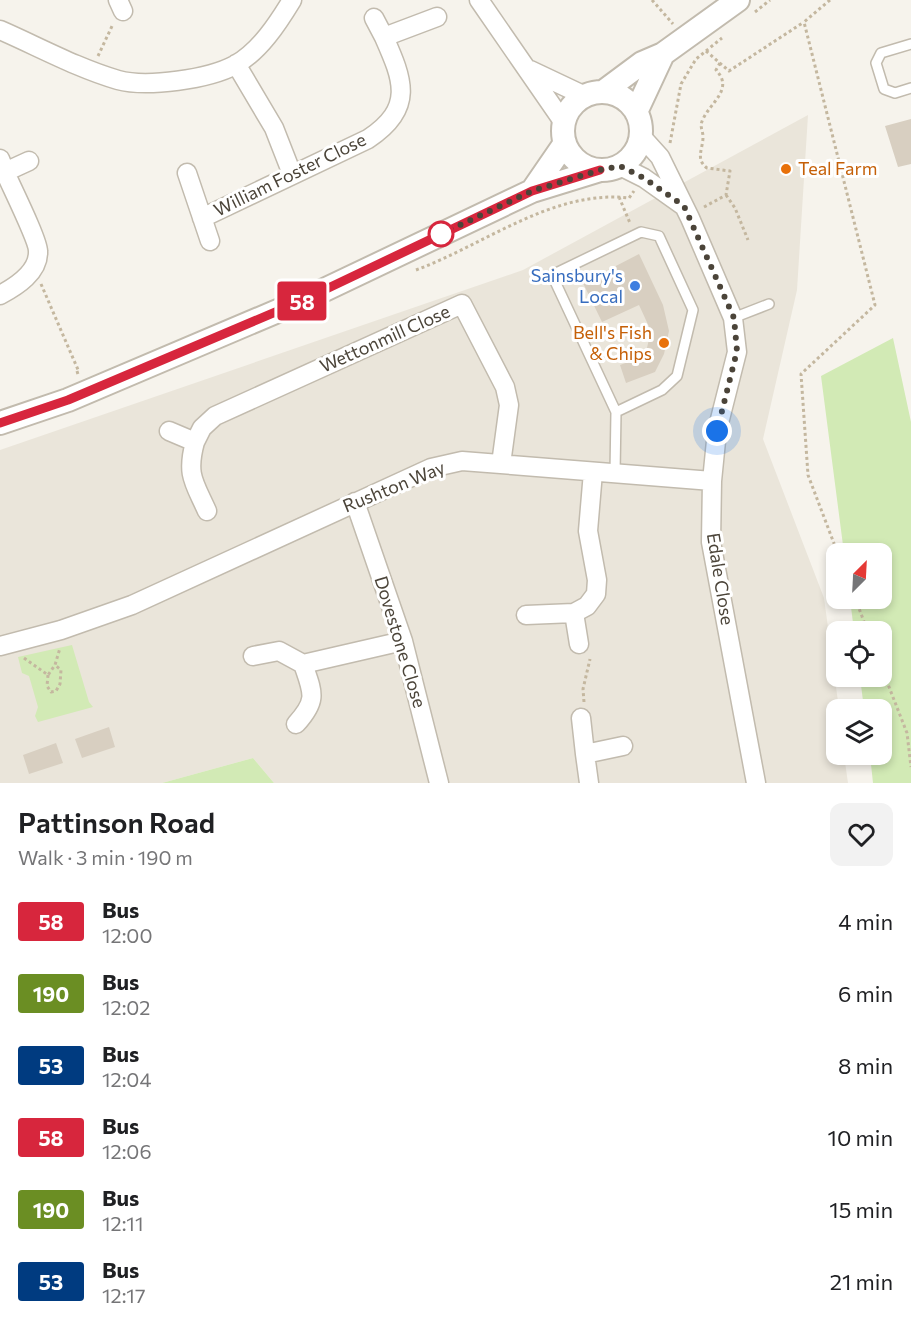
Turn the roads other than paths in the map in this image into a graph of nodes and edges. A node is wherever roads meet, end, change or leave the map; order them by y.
1 (292, 0) edge
2 (479, 0) edge
3 (744, 8) edge
4 (437, 16) dead end
5 (374, 18) dead end
6 (0, 30) edge
7 (384, 36) junction
8 (911, 44) edge
9 (663, 54) junction
10 (236, 64) junction
11 (529, 69) junction
12 (911, 88) edge
13 (594, 94) junction
14 (636, 112) junction
15 (565, 133) junction
16 (641, 136) junction
17 (29, 161) dead end
18 (3, 166) edge
19 (610, 168) junction
20 (187, 173) dead end
21 (292, 174) junction
22 (532, 191) junction
23 (687, 212) junction
24 (202, 218) junction
25 (210, 241) dead end
26 (0, 295) edge
27 (769, 304) dead end
28 (734, 318) junction
29 (616, 412) junction
30 (0, 423) edge
31 (169, 431) dead end
32 (195, 442) junction
33 (501, 464) junction
34 (594, 472) junction
35 (615, 473) junction
36 (712, 481) junction
37 (355, 502) junction
38 (207, 511) dead end
39 (574, 613) junction
40 (526, 615) dead end
41 (403, 641) junction
42 (7, 644) edge
43 (579, 644) road end
44 (253, 656) dead end
45 (303, 664) junction
46 (581, 718) road end
47 (296, 724) dead end
48 (623, 746) dead end
49 (585, 754) junction
50 (439, 783) edge
51 (589, 783) edge
52 (756, 783) edge

1 - 10 street
2 - 11 street
3 - 9 street
4 - 7 street
5 - 7 street, William Foster Close
6 - 10 street
7 - 21 street, William Foster Close
8 - 12 lane
9 - 13 street
9 - 14 street
10 - 21 street
11 - 13 street
11 - 15 street
13 - 14 street
13 - 15 street
14 - 16 street
15 - 19 street
15 - 22 street
16 - 19 street
16 - 23 street, Edale Close
17 - 18 street
18 - 26 street
19 - 22 street
19 - 23 street
20 - 24 street
21 - 24 street, William Foster Close
22 - 30 street
23 - 28 street, Edale Close
24 - 25 street
27 - 28 lane
28 - 36 street, Edale Close
29 - 29 lane
29 - 35 lane
31 - 32 street
32 - 33 street, Wettonmill Close
32 - 38 street, Wettonmill Close
33 - 34 street, Rushton Way
33 - 37 street, Rushton Way
34 - 35 street, Rushton Way
34 - 39 street
35 - 36 street, Rushton Way
36 - 52 street, Edale Close
37 - 41 street, Dovestone Close
37 - 42 street, Rushton Way
39 - 40 street
39 - 43 street
41 - 45 street
41 - 50 street, Dovestone Close
44 - 45 street
45 - 47 street
46 - 49 street
48 - 49 street
49 - 51 street

